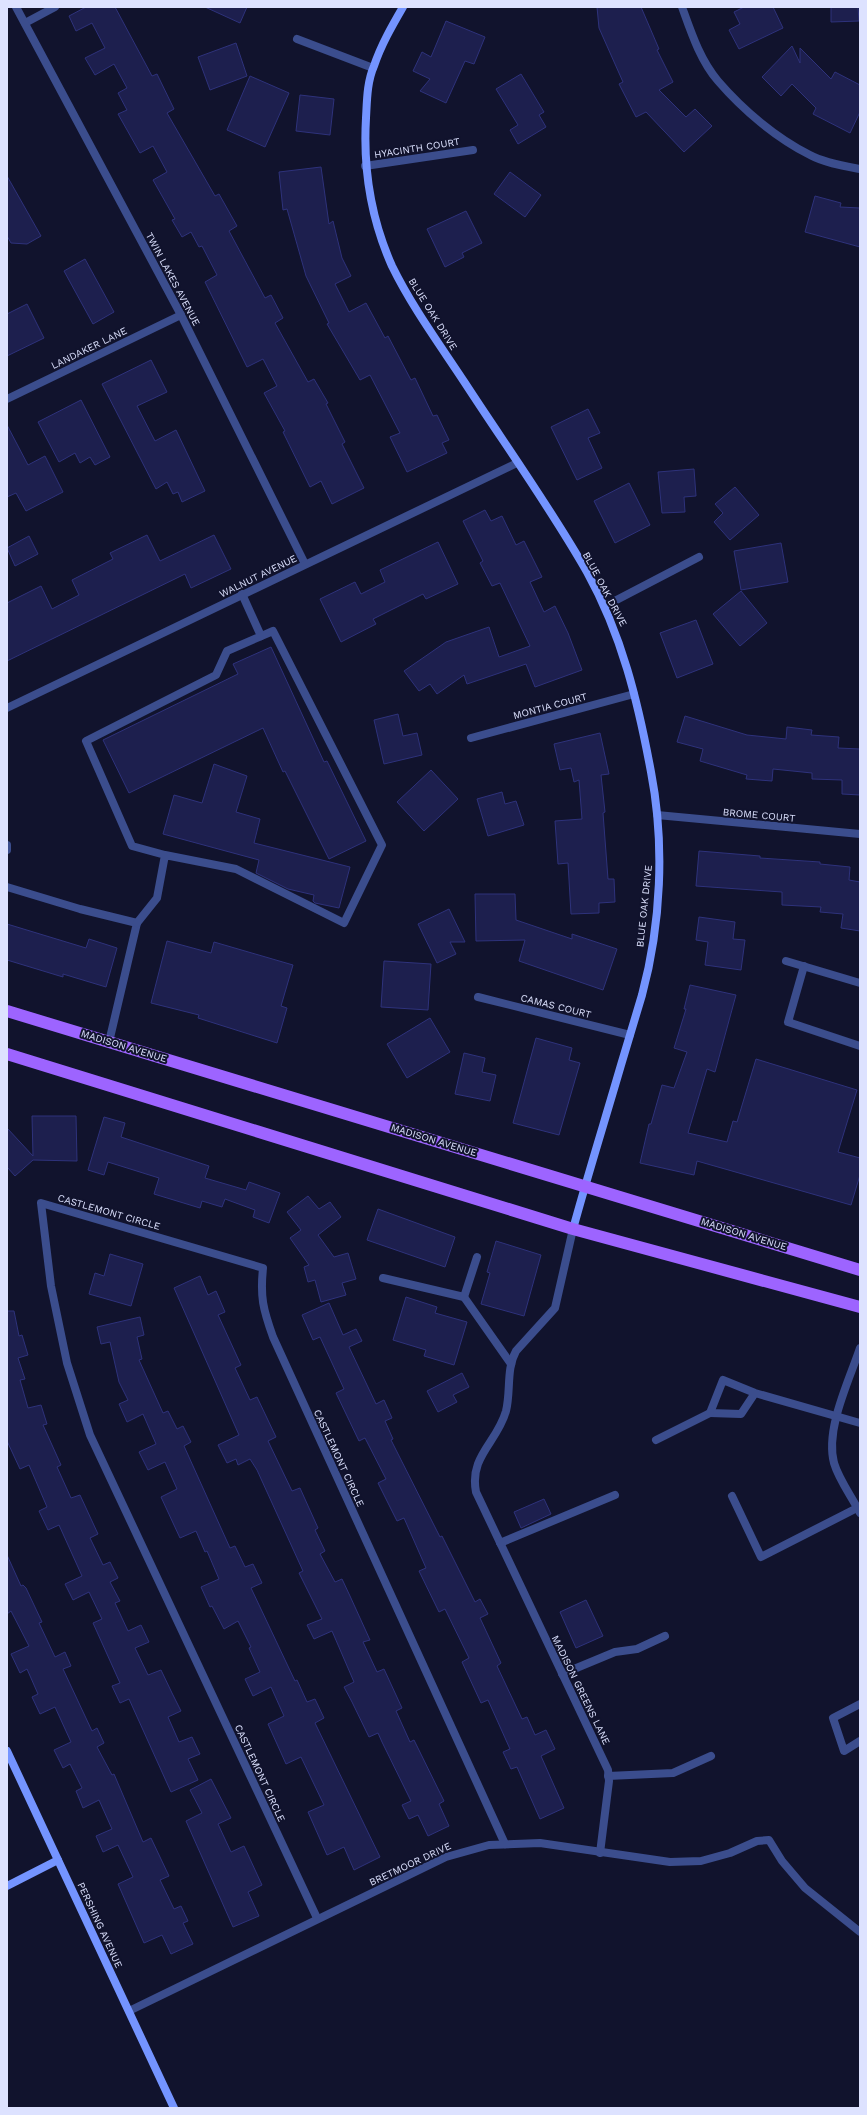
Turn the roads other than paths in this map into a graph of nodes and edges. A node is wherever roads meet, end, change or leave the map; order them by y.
1 (16, 7) edge
2 (55, 7) edge
3 (403, 7) edge
4 (682, 7) edge
5 (25, 23) junction
6 (297, 39) dead end
7 (373, 68) junction
8 (473, 150) dead end
9 (365, 166) junction
10 (860, 169) edge
11 (181, 315) junction
12 (7, 399) edge
13 (517, 463) junction
14 (699, 558) dead end
15 (305, 564) junction
16 (242, 594) junction
17 (604, 606) junction
18 (261, 636) junction
19 (634, 694) junction
20 (7, 708) edge
21 (471, 738) dead end
22 (657, 815) junction
23 (860, 834) edge
24 (7, 845) edge
25 (7, 850) edge
26 (165, 855) junction
27 (7, 887) edge
28 (137, 923) junction
29 (786, 961) dead end
30 (804, 966) junction
31 (860, 983) edge
32 (478, 997) dead end
33 (7, 1011) edge
34 (630, 1035) junction
35 (109, 1042) junction
36 (860, 1046) edge
37 (7, 1054) edge
38 (585, 1186) junction
39 (573, 1229) junction
40 (477, 1257) dead end
41 (860, 1270) edge
42 (383, 1278) dead end
43 (464, 1297) junction
44 (860, 1308) edge
45 (860, 1348) edge
46 (511, 1364) junction
47 (755, 1393) junction
48 (710, 1413) junction
49 (837, 1416) junction
50 (860, 1423) edge
51 (656, 1440) dead end
52 (615, 1495) dead end
53 (732, 1496) dead end
54 (859, 1510) edge
55 (500, 1543) junction
56 (665, 1636) dead end
57 (562, 1674) junction
58 (860, 1704) edge
59 (860, 1741) edge
60 (7, 1751) edge
61 (711, 1756) dead end
62 (608, 1776) junction
63 (505, 1844) junction
64 (600, 1853) junction
65 (58, 1860) junction
66 (7, 1886) edge
67 (317, 1918) junction
68 (860, 1932) edge
69 (129, 2011) junction
70 (174, 2108) edge

1 - 5 street, TWIN LAKES AVENUE
2 - 5 street
3 - 7 street, BLUE OAK DRIVE
4 - 10 street
5 - 11 street, TWIN LAKES AVENUE
6 - 7 street
7 - 9 street, BLUE OAK DRIVE
8 - 9 street, HYACINTH COURT
9 - 13 street, BLUE OAK DRIVE
11 - 12 street, LANDAKER LANE
11 - 15 street, TWIN LAKES AVENUE
13 - 15 street, WALNUT AVENUE
13 - 17 street, BLUE OAK DRIVE
14 - 17 street
15 - 16 street, WALNUT AVENUE
16 - 18 street
16 - 20 street, WALNUT AVENUE
17 - 19 street, BLUE OAK DRIVE
18 - 26 street
18 - 26 street
19 - 21 street, MONTIA COURT
19 - 22 street, BLUE OAK DRIVE
22 - 23 street, BROME COURT
22 - 34 street, BLUE OAK DRIVE
24 - 25 street
26 - 28 street
27 - 28 street
28 - 35 street
29 - 30 street
30 - 31 street
30 - 36 street
32 - 34 street, CAMAS COURT
33 - 35 main road, MADISON AVENUE
34 - 38 street, BLUE OAK DRIVE
35 - 38 main road, MADISON AVENUE
37 - 39 main road
38 - 39 street, BLUE OAK DRIVE
38 - 41 main road, MADISON AVENUE
39 - 44 main road
39 - 46 street
40 - 43 street
42 - 43 street
43 - 46 street
45 - 49 street
46 - 55 street, MADISON GREENS LANE
47 - 48 street
47 - 48 street
47 - 49 street
48 - 51 street
49 - 50 street
49 - 54 street
52 - 55 street
53 - 54 street
55 - 57 street, MADISON GREENS LANE
56 - 57 street
57 - 62 street, MADISON GREENS LANE
58 - 59 street
60 - 65 street, PERSHING AVENUE
61 - 62 street
62 - 64 street, MADISON GREENS LANE
63 - 64 street, BRETMOOR DRIVE
63 - 67 street, BRETMOOR DRIVE
63 - 67 street, CASTLEMONT CIRCLE
64 - 68 street, BRETMOOR DRIVE
65 - 66 street
65 - 69 street, PERSHING AVENUE
67 - 69 street, BRETMOOR DRIVE
69 - 70 street, PERSHING AVENUE

